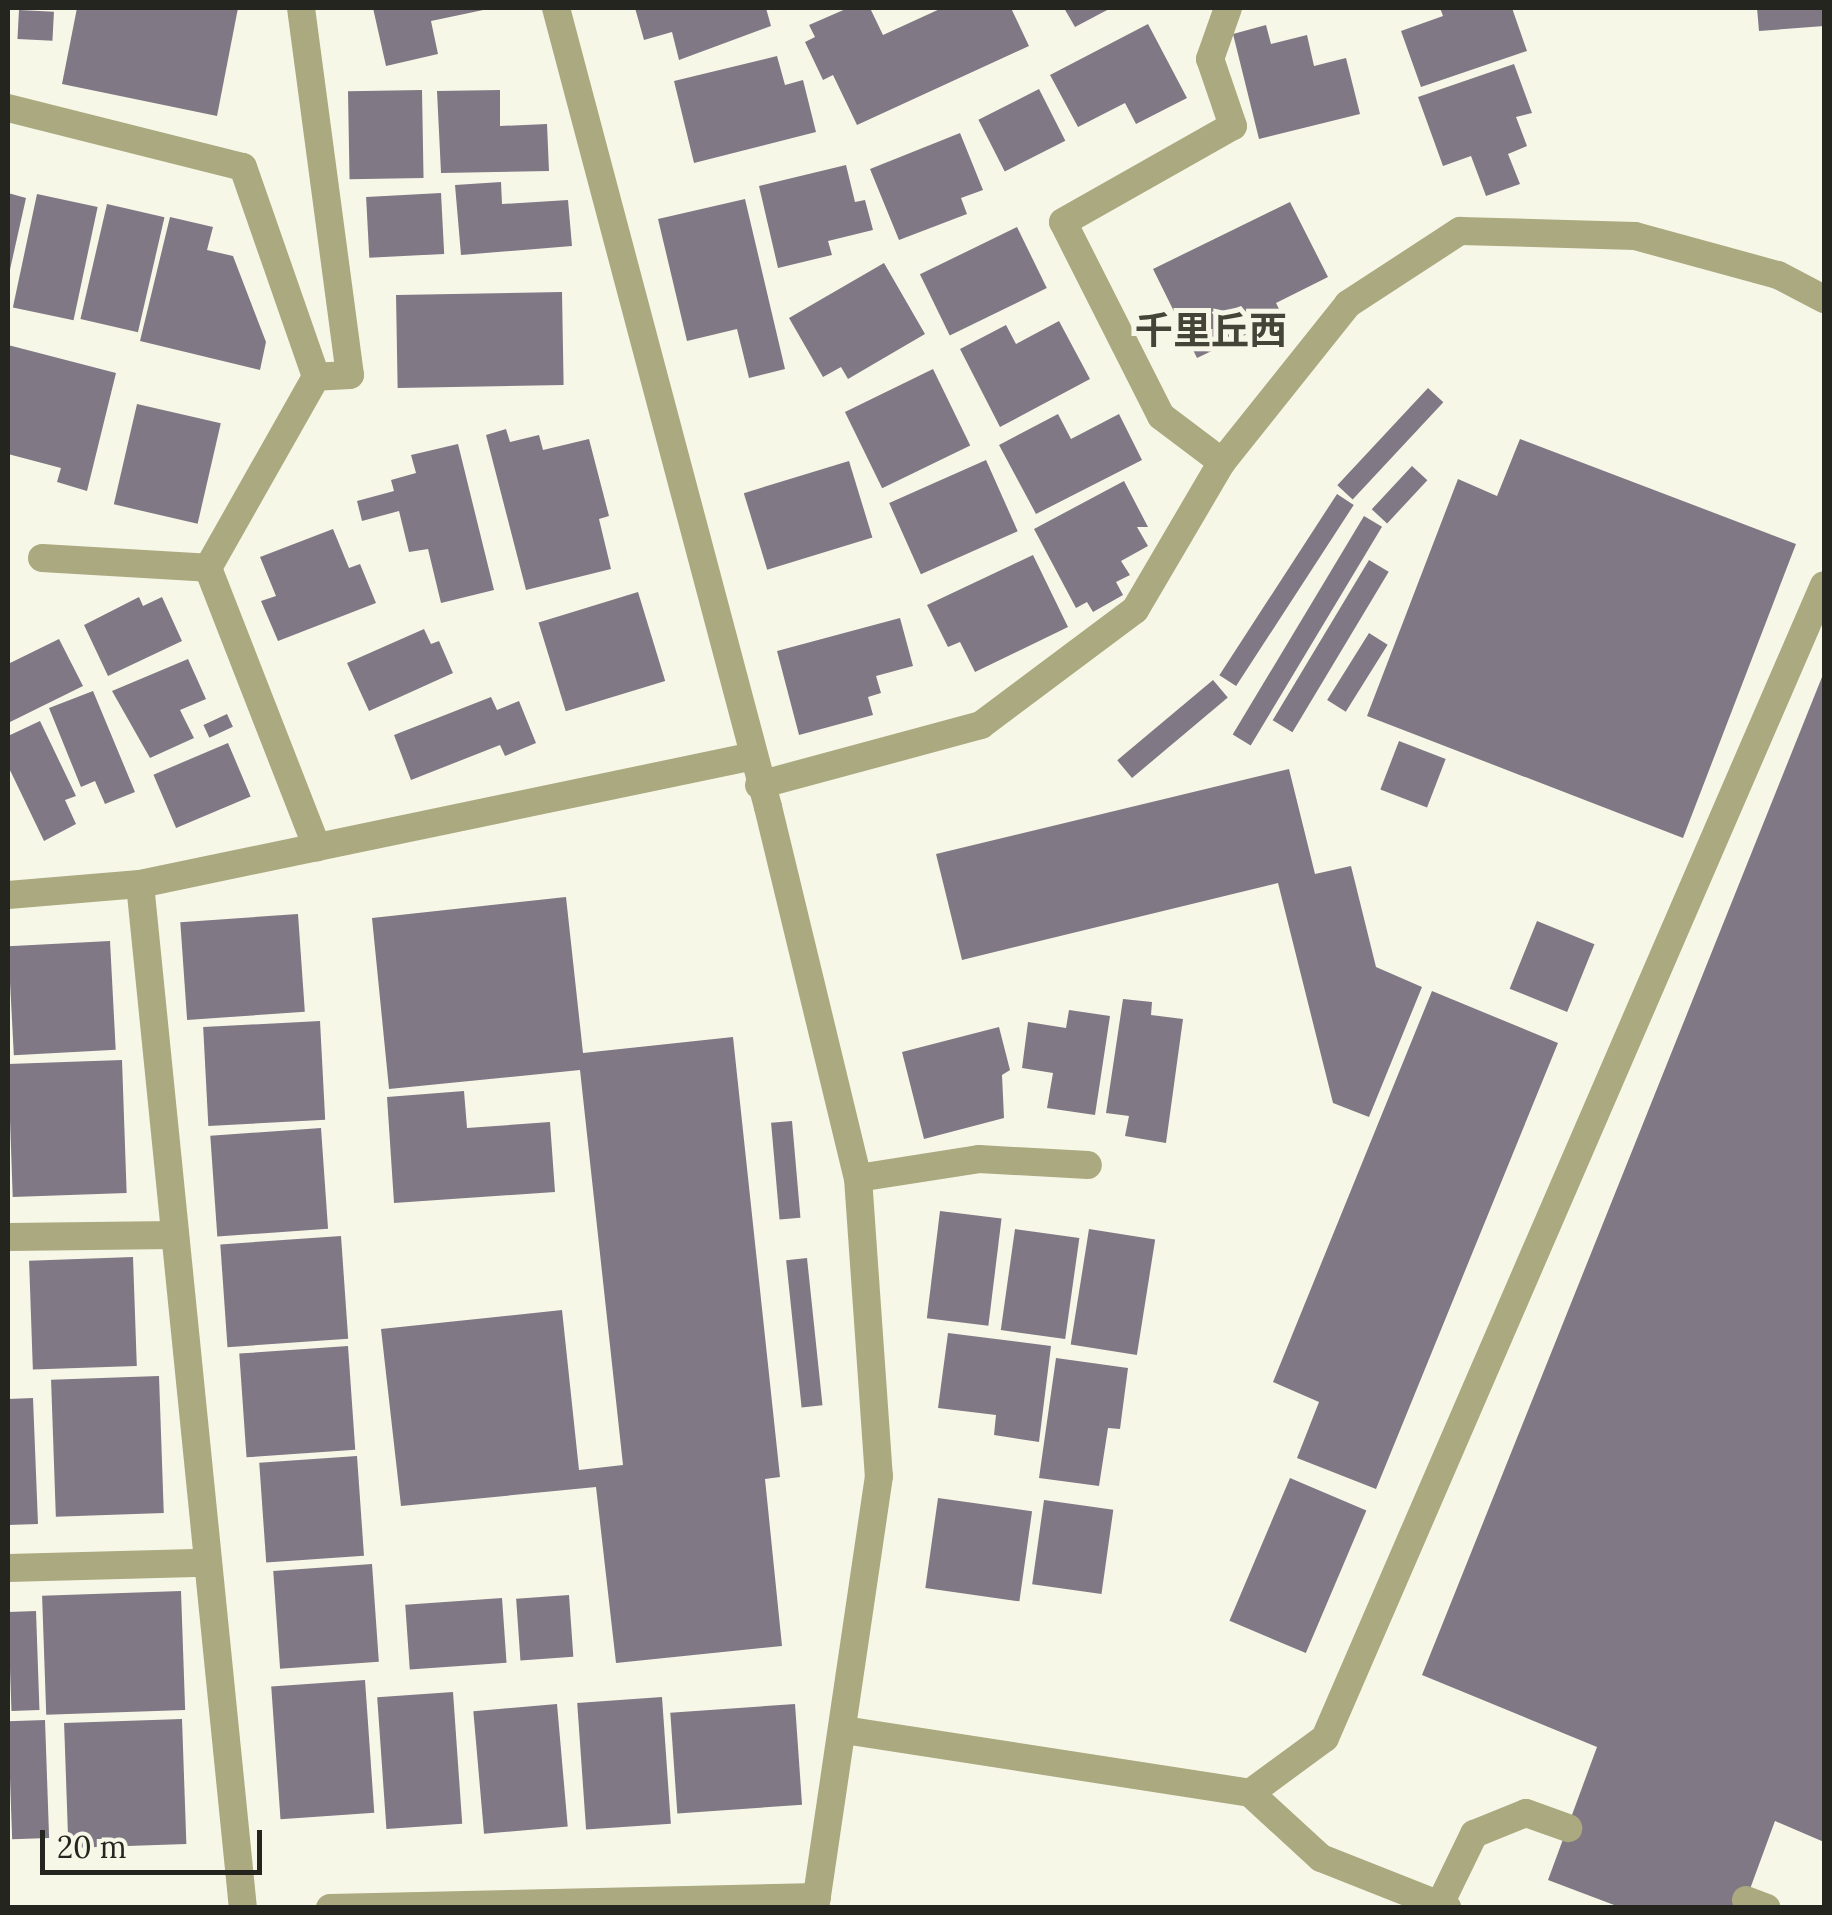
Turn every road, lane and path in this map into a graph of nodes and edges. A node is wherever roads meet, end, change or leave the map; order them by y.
1 (301, 8) edge
2 (556, 8) edge
3 (1228, 8) edge
4 (8, 108) edge
5 (1824, 299) edge
6 (316, 378) junction
7 (1222, 462) junction
8 (42, 558) dead end
9 (208, 568) junction
10 (1824, 585) edge
11 (750, 757) junction
12 (759, 786) junction
13 (317, 848) junction
14 (140, 884) junction
15 (8, 894) edge
16 (1088, 1164) dead end
17 (858, 1178) junction
18 (174, 1235) junction
19 (8, 1237) edge
20 (205, 1563) junction
21 (8, 1568) edge
22 (844, 1730) junction
23 (1250, 1794) junction
24 (1568, 1828) dead end
25 (816, 1902) edge
26 (1443, 1906) edge
27 (243, 1908) edge
28 (330, 1908) edge

1 - 6 street
2 - 11 street
3 - 7 street
4 - 6 street
5 - 7 street
6 - 9 street
7 - 12 street
8 - 9 street
9 - 13 street
10 - 23 street
11 - 12 street
11 - 13 street
12 - 17 street
13 - 14 street
14 - 15 street
14 - 18 street
16 - 17 street
17 - 22 street
18 - 19 street
18 - 20 street
20 - 21 street
20 - 27 street
22 - 23 street
22 - 25 street
23 - 26 street
24 - 26 street
25 - 28 street

